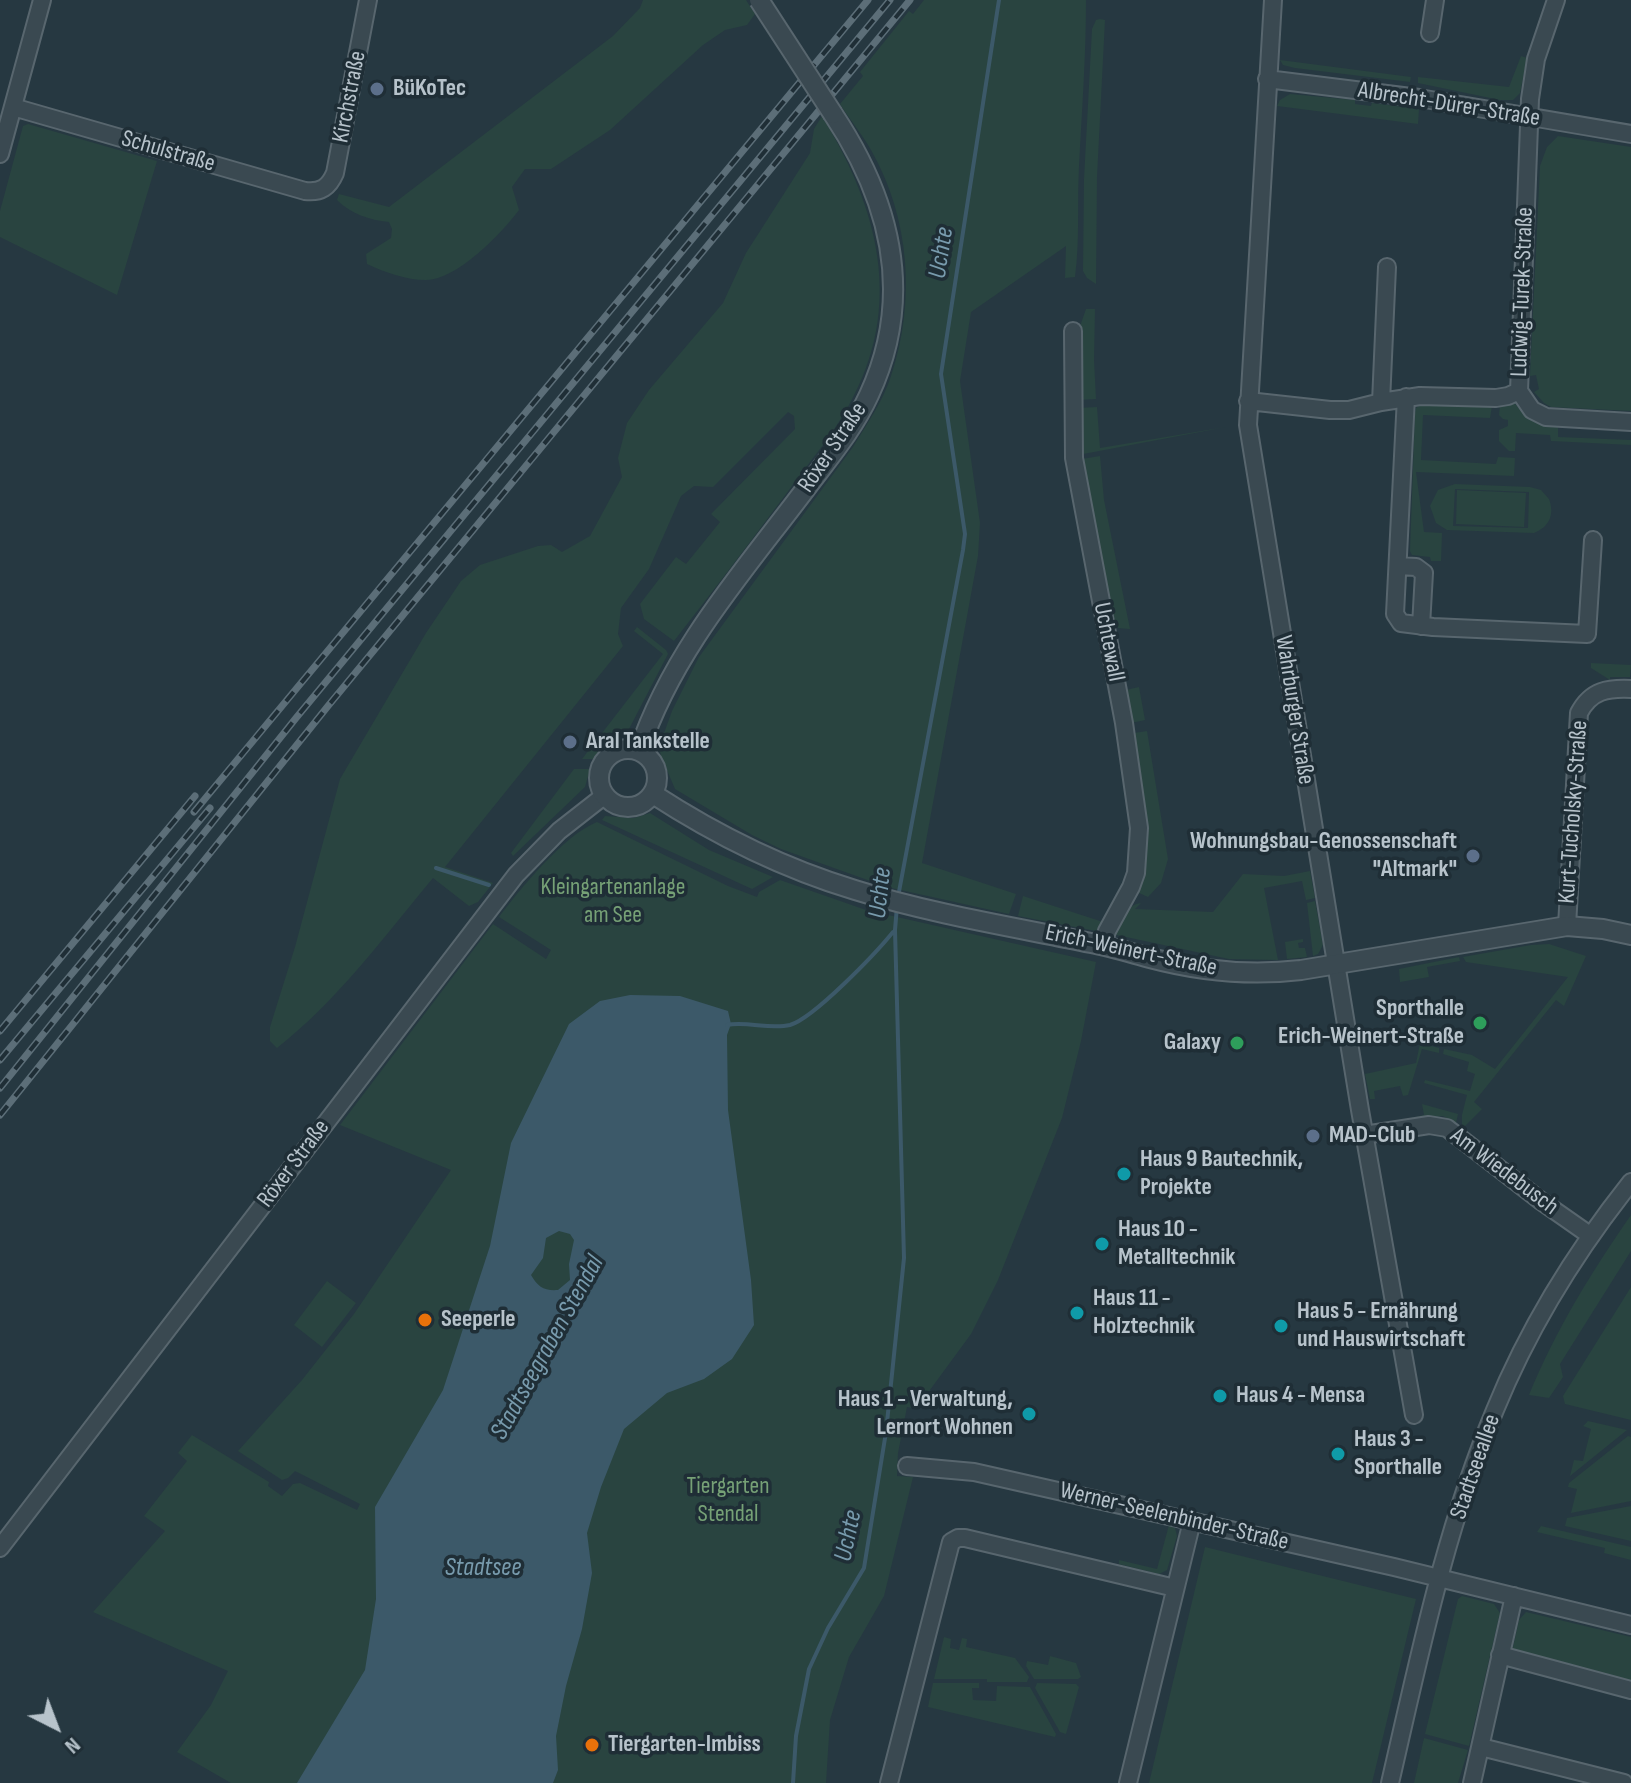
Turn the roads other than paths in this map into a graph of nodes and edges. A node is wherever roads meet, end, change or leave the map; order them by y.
1 (42, 0) edge
2 (368, 0) edge
3 (759, 0) edge
4 (1273, 0) edge
5 (1435, 0) edge
6 (1556, 0) edge
7 (1430, 33) dead end
8 (1267, 79) junction
9 (9, 101) edge
10 (1530, 118) junction
11 (1631, 134) edge
12 (0, 154) edge
13 (323, 190) joint
14 (1387, 267) dead end
15 (1073, 331) dead end
16 (1519, 391) junction
17 (1406, 397) junction
18 (1248, 401) junction
19 (1381, 402) junction
20 (1631, 422) edge
21 (1593, 540) dead end
22 (1398, 566) junction
23 (1421, 626) junction
24 (1631, 689) edge
25 (639, 751) junction
26 (653, 794) junction
27 (605, 795) junction
28 (1567, 926) junction
29 (1631, 935) edge
30 (1103, 945) junction
31 (1336, 965) junction
32 (1364, 1135) junction
33 (1631, 1182) edge
34 (1591, 1236) junction
35 (1414, 1415) dead end
36 (907, 1466) dead end
37 (1192, 1521) junction
38 (0, 1548) edge
39 (1440, 1579) junction
40 (1175, 1588) junction
41 (1514, 1596) junction
42 (1631, 1625) edge
43 (1500, 1655) junction
44 (1631, 1690) edge
45 (1481, 1747) junction
46 (889, 1783) edge
47 (1128, 1783) edge
48 (1390, 1783) edge
49 (1472, 1783) edge
50 (1624, 1783) edge

1 - 9 street
2 - 13 street, Kirchstraße
3 - 25 street, Röxer Straße, bridge
4 - 8 street, Wahrburger Straße
5 - 7 street
6 - 10 street, Ludwig-Turek-Straße
8 - 10 street, Albrecht-Dürer-Straße
8 - 18 street, Wahrburger Straße
9 - 12 street
9 - 13 street, Schulstraße
10 - 11 street, Albrecht-Dürer-Straße
10 - 16 street, Ludwig-Turek-Straße
14 - 19 street
15 - 30 street, Uchtewall
16 - 17 street
16 - 20 street, Ludwig-Turek-Straße
17 - 19 street
17 - 22 street
18 - 19 street
18 - 31 street, Wahrburger Straße
21 - 23 street
22 - 23 street
22 - 23 street
24 - 28 street, Kurt-Tucholsky-Straße
25 - 26 street
25 - 27 street
26 - 27 street
26 - 30 street, Erich-Weinert-Straße
27 - 38 street, Röxer Straße
28 - 29 street, Erich-Weinert-Straße
28 - 31 street, Erich-Weinert-Straße
30 - 31 street, Erich-Weinert-Straße
31 - 32 street, Wahrburger Straße
32 - 34 street, Am Wiedebusch
32 - 35 street, Wahrburger Straße
33 - 34 street, Stadtseeallee
34 - 39 street, Stadtseeallee
36 - 37 street, Werner-Seelenbinder-Straße
37 - 39 street, Werner-Seelenbinder-Straße
37 - 40 street
39 - 41 street, Werner-Seelenbinder-Straße
39 - 48 street, Stadtseeallee
40 - 46 street
40 - 47 street
41 - 42 street, Werner-Seelenbinder-Straße
41 - 43 street
43 - 44 street
43 - 45 street
45 - 49 street
45 - 50 street

